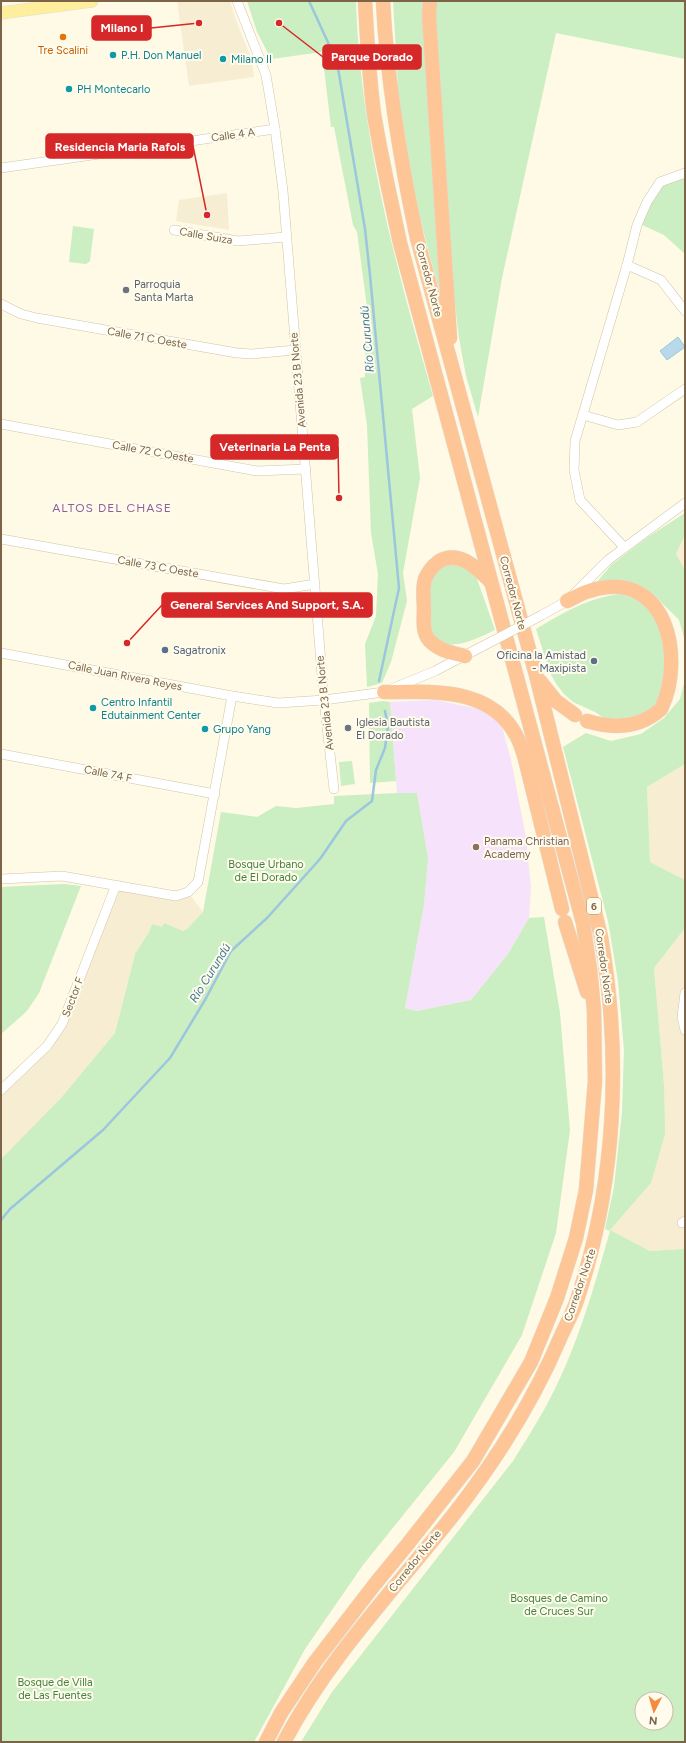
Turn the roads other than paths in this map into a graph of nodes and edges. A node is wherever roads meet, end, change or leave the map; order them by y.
1 (92, 1) edge
2 (237, 1) edge
3 (365, 1) edge
4 (382, 1) edge
5 (430, 1) edge
6 (1, 13) edge
7 (275, 129) junction
8 (1, 168) edge
9 (685, 173) edge
10 (174, 230) dead end
11 (286, 236) junction
12 (627, 265) junction
13 (1, 304) edge
14 (685, 311) edge
15 (295, 350) junction
16 (452, 370) junction
17 (685, 389) edge
18 (583, 415) junction
19 (1, 424) edge
20 (306, 469) junction
21 (685, 503) edge
22 (1, 539) edge
23 (624, 547) junction
24 (492, 583) junction
25 (315, 584) junction
26 (567, 601) junction
27 (679, 629) dead end
28 (1, 653) edge
29 (465, 656) junction
30 (684, 664) edge
31 (536, 675) junction
32 (384, 692) junction
33 (232, 696) junction
34 (324, 700) junction
35 (1, 754) edge
36 (334, 789) dead end
37 (215, 794) junction
38 (1, 879) edge
39 (116, 885) junction
40 (685, 993) edge
41 (594, 1010) junction
42 (685, 1030) edge
43 (1, 1090) edge
44 (266, 1742) edge
45 (284, 1742) edge

1 - 6 main road
2 - 7 street, Avenida 23 B Norte
3 - 24 highway, Corredor Norte / 6
4 - 16 highway, Corredor Norte / 6
5 - 16 highway
7 - 8 street, Calle 4 A
7 - 11 street, Avenida 23 B Norte
9 - 12 street
10 - 11 street, Calle Suiza
11 - 15 street, Avenida 23 B Norte
12 - 14 street
12 - 18 street
13 - 15 street, Calle 71 C Oeste
15 - 20 street, Avenida 23 B Norte
16 - 31 highway, Corredor Norte / 6
17 - 18 street
18 - 23 street
19 - 20 street, Calle 72 C Oeste
20 - 25 street, Avenida 23 B Norte
21 - 23 street, Calle Juan Rivera Reyes
22 - 25 street, Calle 73 C Oeste
23 - 26 street, Calle Juan Rivera Reyes
24 - 29 highway
24 - 41 highway, Corredor Norte / 6
25 - 34 street, Avenida 23 B Norte
26 - 27 highway
26 - 29 street, Calle Juan Rivera Reyes, bridge
28 - 33 street, Calle Juan Rivera Reyes
29 - 32 street, Calle Juan Rivera Reyes
30 - 31 highway
31 - 45 highway, Corredor Norte / 6
32 - 34 street, Calle Juan Rivera Reyes
32 - 41 highway
33 - 34 street, Calle Juan Rivera Reyes
33 - 37 street
34 - 36 street, Avenida 23 B Norte
35 - 37 street, Calle 74 F
37 - 39 street
38 - 39 street
39 - 43 street, Sector F
40 - 42 street
41 - 44 highway, Corredor Norte / 6

